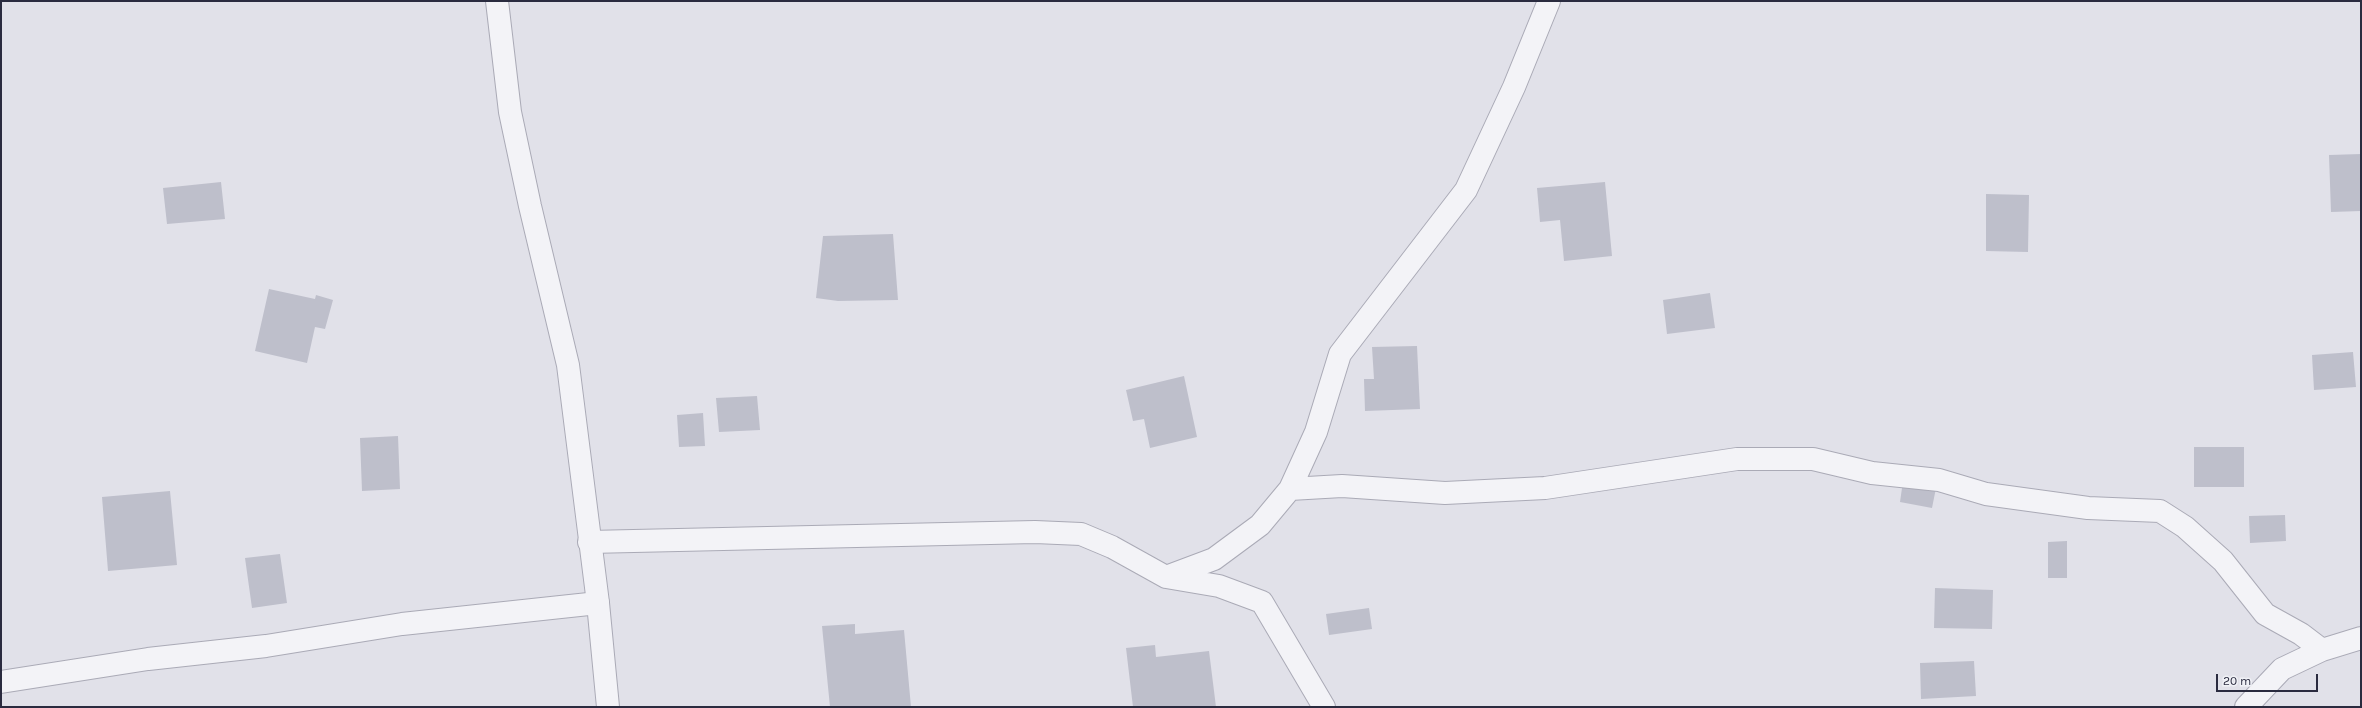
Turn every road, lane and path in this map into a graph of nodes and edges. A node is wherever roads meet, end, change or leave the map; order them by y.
1 (497, 1) edge
2 (1549, 1) edge
3 (1290, 489) junction
4 (589, 542) junction
5 (1166, 578) junction
6 (598, 603) junction
7 (2361, 638) edge
8 (2322, 650) junction
9 (1, 682) edge
10 (608, 707) edge
11 (1324, 707) edge
12 (2246, 707) edge

1 - 4 street
2 - 3 street
3 - 5 street
3 - 8 street
4 - 5 street
4 - 6 street
5 - 11 street
6 - 9 street
6 - 10 street
7 - 8 street
8 - 12 street

